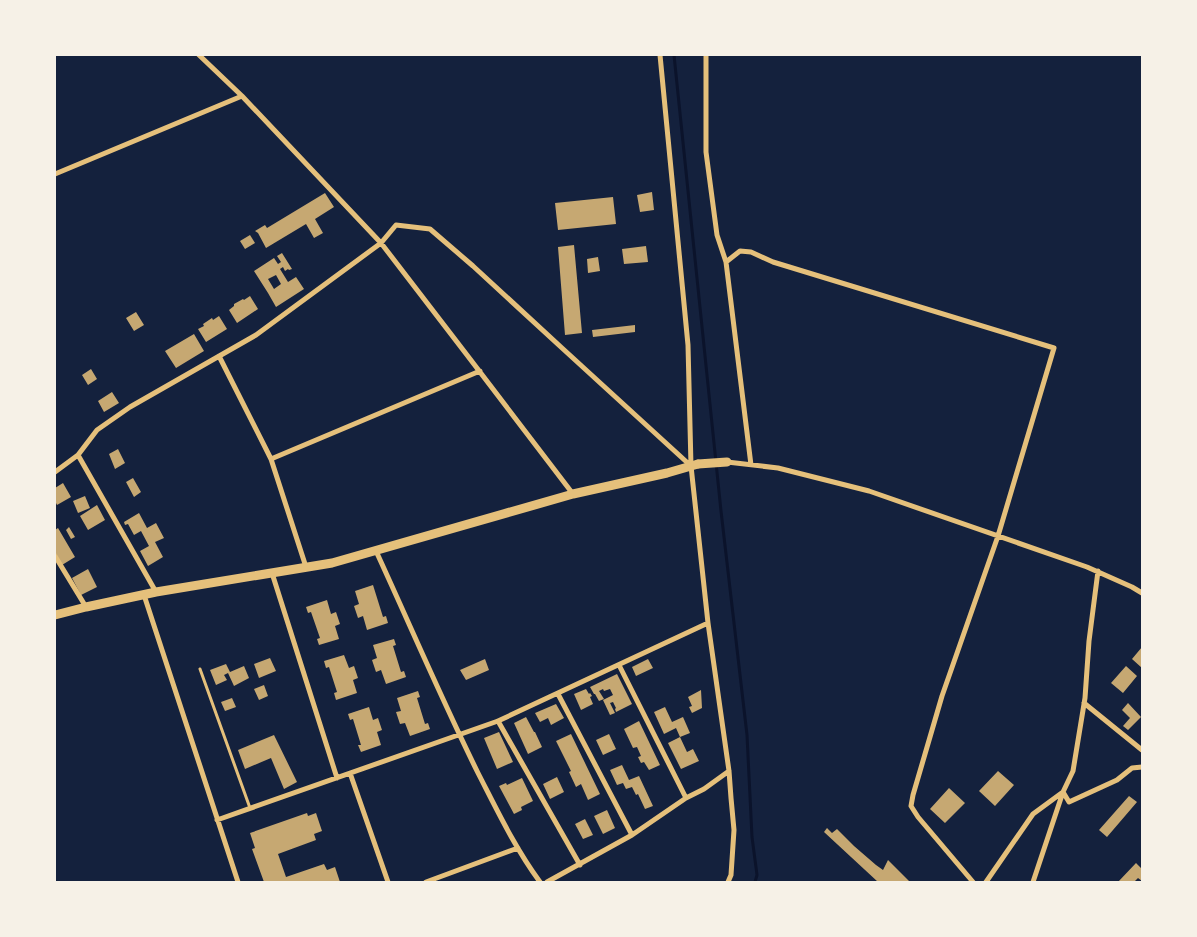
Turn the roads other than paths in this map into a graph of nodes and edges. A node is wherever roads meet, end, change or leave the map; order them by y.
1 (199, 55) edge
2 (660, 55) edge
3 (706, 55) edge
4 (242, 96) junction
5 (55, 174) edge
6 (381, 243) junction
7 (726, 262) junction
8 (219, 356) junction
9 (480, 371) junction
10 (78, 454) junction
11 (272, 460) junction
12 (727, 462) joint
13 (695, 465) junction
14 (751, 465) junction
15 (55, 472) edge
16 (573, 494) junction
17 (998, 536) junction
18 (376, 551) junction
19 (55, 556) edge
20 (306, 567) junction
21 (1098, 571) junction
22 (272, 573) junction
23 (156, 592) junction
24 (1142, 593) edge
25 (144, 595) junction
26 (86, 607) junction
27 (55, 615) edge
28 (708, 623) junction
29 (619, 665) junction
30 (200, 669) dead end
31 (558, 694) junction
32 (1084, 703) junction
33 (498, 721) junction
34 (459, 735) junction
35 (1142, 750) edge
36 (1142, 767) edge
37 (729, 771) junction
38 (350, 773) junction
39 (337, 778) junction
40 (1063, 792) junction
41 (686, 798) junction
42 (250, 808) junction
43 (217, 820) junction
44 (632, 835) junction
45 (518, 848) junction
46 (580, 865) junction
47 (238, 882) edge
48 (388, 882) edge
49 (426, 882) edge
50 (540, 882) edge
51 (547, 882) edge
52 (728, 882) edge
53 (973, 882) edge
54 (986, 882) edge
55 (1033, 882) edge

1 - 4 street
2 - 13 street
3 - 7 street
4 - 5 street
4 - 6 street
6 - 8 street
6 - 9 street
6 - 13 street
7 - 14 street
7 - 17 street
8 - 10 street
8 - 11 street
9 - 11 street
9 - 16 street
10 - 15 street
10 - 23 street
11 - 20 street
12 - 13 street
12 - 14 street
13 - 16 street
13 - 28 street
14 - 17 street
16 - 18 street
17 - 21 street
17 - 53 street
18 - 20 street
18 - 34 street
19 - 26 street
20 - 22 street
21 - 24 street
21 - 32 street
22 - 23 street
22 - 39 street
23 - 25 street
25 - 26 street
25 - 43 street
26 - 27 street
28 - 29 street
28 - 37 street
29 - 31 street
29 - 41 street
30 - 42 lane
31 - 33 street
31 - 44 street
32 - 35 street
32 - 40 street
33 - 34 street
33 - 46 street
34 - 38 street
34 - 45 street
36 - 40 street
37 - 41 street
37 - 52 street
38 - 39 street
38 - 48 street
39 - 42 street
40 - 54 street
40 - 55 street
41 - 44 street
42 - 43 street
43 - 47 street
44 - 46 street
45 - 49 street
45 - 50 street
46 - 51 street

